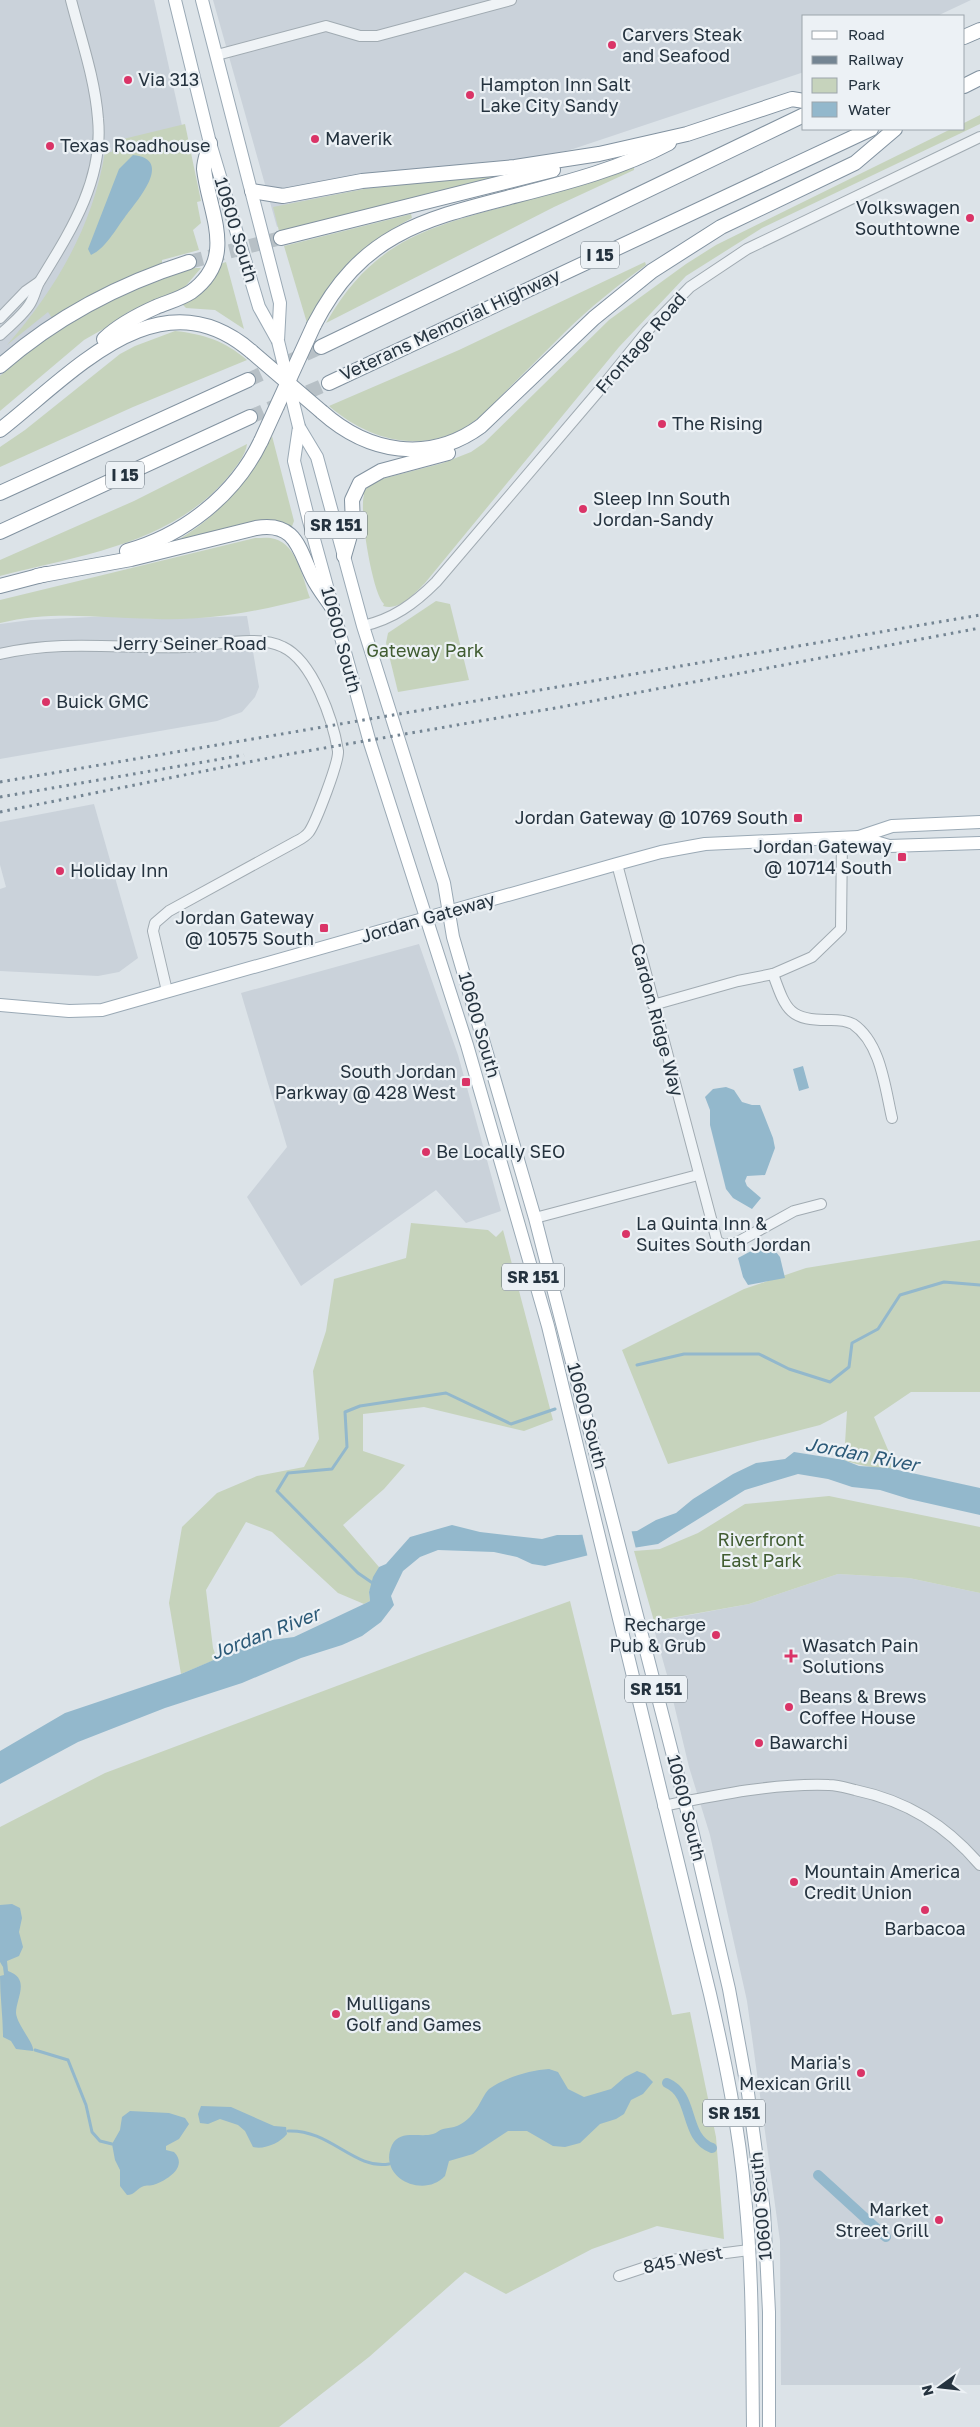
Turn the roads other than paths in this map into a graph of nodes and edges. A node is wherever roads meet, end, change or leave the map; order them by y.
1 (71, 0) edge
2 (175, 0) edge
3 (202, 0) edge
4 (511, 0) edge
5 (980, 30) edge
6 (965, 37) edge
7 (217, 55) junction
8 (980, 78) edge
9 (965, 86) edge
10 (802, 101) edge
11 (802, 116) edge
12 (869, 130) edge
13 (894, 130) edge
14 (687, 134) junction
15 (980, 137) edge
16 (210, 143) junction
17 (599, 154) junction
18 (252, 191) junction
19 (281, 238) tunnel mouth
20 (190, 262) tunnel mouth
21 (39, 282) junction
22 (0, 318) edge
23 (0, 335) edge
24 (278, 341) junction
25 (321, 347) tunnel mouth
26 (84, 362) junction
27 (0, 366) edge
28 (248, 380) tunnel mouth
29 (289, 382) junction
30 (329, 382) tunnel mouth
31 (512, 399) junction
32 (250, 417) tunnel mouth
33 (298, 427) junction
34 (0, 430) edge
35 (0, 493) edge
36 (0, 532) edge
37 (344, 556) junction
38 (37, 576) junction
39 (0, 586) edge
40 (332, 607) junction
41 (363, 626) junction
42 (0, 654) edge
43 (980, 822) edge
44 (842, 837) junction
45 (859, 837) junction
46 (980, 843) edge
47 (617, 864) junction
48 (449, 912) junction
49 (428, 918) junction
50 (773, 974) junction
51 (168, 991) junction
52 (0, 1004) edge
53 (653, 1005) junction
54 (892, 1118) dead end
55 (698, 1175) junction
56 (822, 1204) dead end
57 (535, 1218) junction
58 (685, 1802) junction
59 (663, 1806) junction
60 (980, 1865) edge
61 (749, 2250) junction
62 (619, 2276) dead end
63 (753, 2427) edge
64 (769, 2427) edge

1 - 21 street
2 - 16 main road, 10600 South
3 - 7 main road, 10600 South
4 - 7 street
5 - 6 highway
7 - 18 main road, 10600 South
8 - 9 highway
10 - 14 highway
11 - 25 highway, Veterans Memorial Highway / I 15
12 - 30 highway, Veterans Memorial Highway / I 15
13 - 31 highway
14 - 17 highway
14 - 29 highway, bridge
15 - 41 street, Frontage Road
16 - 24 main road, 10600 South
16 - 26 highway
17 - 18 highway
17 - 19 highway
18 - 24 main road, 10600 South
20 - 27 highway
21 - 22 street
21 - 23 street
24 - 29 main road, 10600 South, bridge
26 - 29 highway, bridge
26 - 34 highway
28 - 35 highway, I 15
29 - 31 highway, bridge
29 - 33 main road, 10600 South / SR 151, bridge
29 - 38 highway, bridge
31 - 37 highway
32 - 36 highway, I 15
33 - 37 main road, 10600 South / SR 151
33 - 40 main road, 10600 South / SR 151
37 - 41 main road, 10600 South / SR 151
38 - 39 highway
38 - 40 highway
40 - 49 main road, 10600 South / SR 151
41 - 48 main road, 10600 South / SR 151
42 - 51 street, Jerry Seiner Road
43 - 45 main road, Jordan Gateway
44 - 45 main road, Jordan Gateway
44 - 47 main road, Jordan Gateway
44 - 50 street
45 - 46 main road, Jordan Gateway
47 - 48 main road, Jordan Gateway
47 - 53 street, Cardon Ridge Way
48 - 49 main road, Jordan Gateway
48 - 57 main road, 10600 South / SR 151
49 - 51 main road, Jordan Gateway
49 - 59 main road, 10600 South / SR 151
50 - 53 street
50 - 54 street
51 - 52 main road, Jordan Gateway
53 - 55 street, Cardon Ridge Way
55 - 56 street, Cardon Ridge Way
55 - 57 street
57 - 58 main road, 10600 South / SR 151
58 - 59 street
58 - 60 street
58 - 64 main road, 10600 South / SR 151
59 - 61 main road, 10600 South / SR 151
61 - 62 street, 845 West
61 - 63 main road, 10600 South / SR 151

